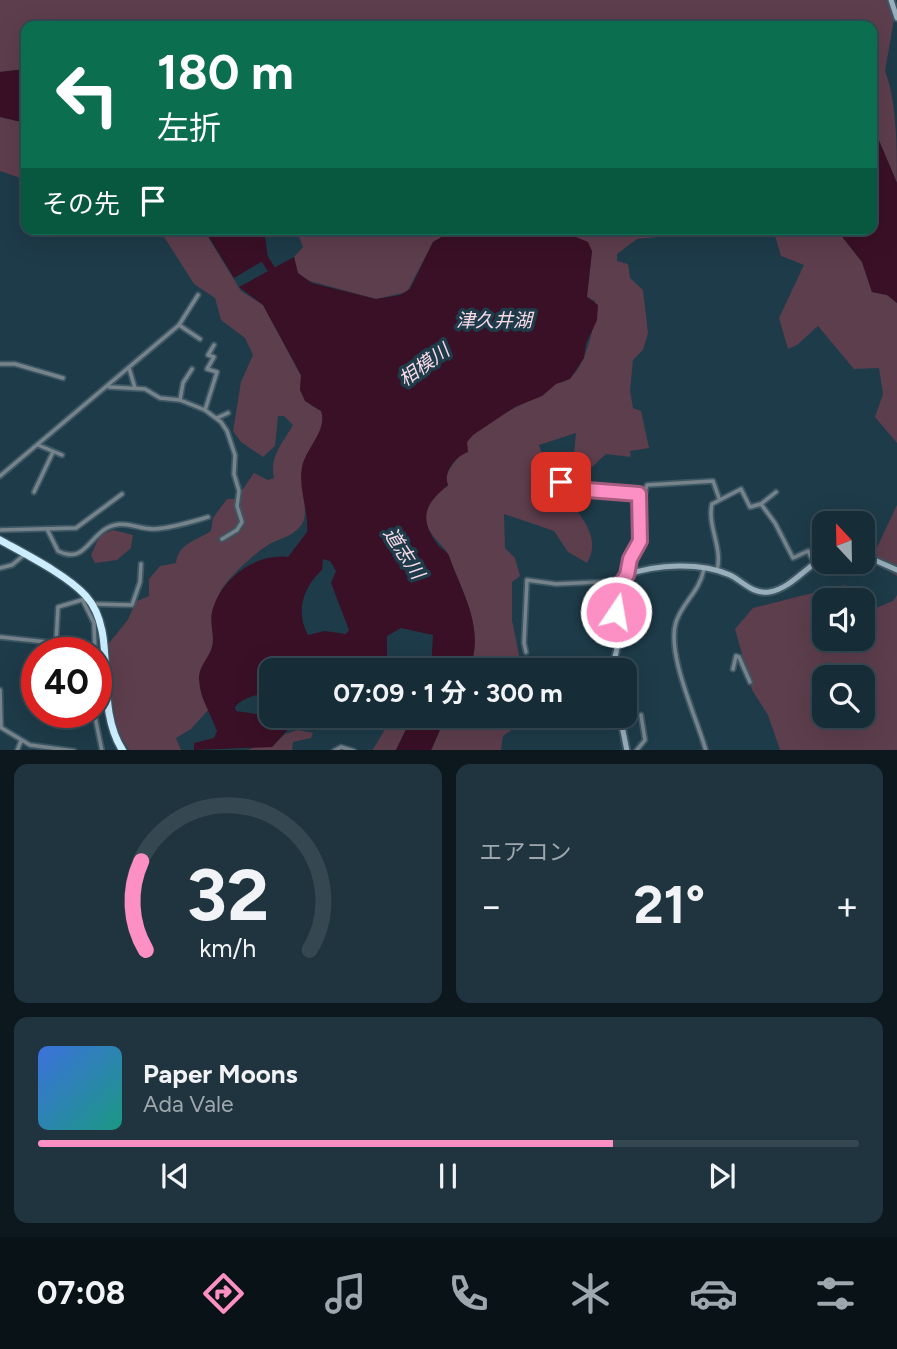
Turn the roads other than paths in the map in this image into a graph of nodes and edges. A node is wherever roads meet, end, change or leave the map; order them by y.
1 (891, 0) edge
2 (897, 18) edge
3 (198, 295) dead end
4 (179, 325) junction
5 (200, 339) dead end
6 (214, 345) dead end
7 (0, 364) edge
8 (129, 368) junction
9 (192, 369) dead end
10 (63, 378) dead end
11 (107, 387) junction
12 (135, 388) junction
13 (180, 400) junction
14 (205, 411) junction
15 (228, 413) dead end
16 (216, 418) junction
17 (38, 445) junction
18 (53, 452) junction
19 (62, 455) dead end
20 (562, 464) dead end
21 (0, 476) edge
22 (34, 492) dead end
23 (776, 492) dead end
24 (122, 494) dead end
25 (719, 498) junction
26 (761, 504) junction
27 (640, 510) junction
28 (208, 517) dead end
29 (47, 529) junction
30 (0, 530) edge
31 (222, 539) dead end
32 (0, 540) edge
33 (24, 555) junction
34 (812, 559) edge
35 (875, 560) edge
36 (141, 564) dead end
37 (812, 565) edge
38 (0, 568) edge
39 (704, 569) junction
40 (897, 570) edge
41 (716, 571) junction
42 (627, 575) junction
43 (621, 581) junction
44 (87, 601) junction
45 (0, 637) edge
46 (94, 637) edge
47 (526, 652) dead end
48 (615, 658) edge
49 (733, 669) dead end
50 (750, 682) dead end
51 (0, 690) edge
52 (640, 715) dead end
53 (0, 727) edge
54 (97, 728) edge
55 (622, 728) edge
56 (21, 741) junction
57 (16, 750) edge
58 (66, 750) edge
59 (102, 750) edge
60 (123, 750) edge
61 (627, 750) edge
62 (637, 750) edge
63 (706, 750) edge

1 - 2 street
3 - 4 street
4 - 5 street
4 - 8 street
6 - 14 street
7 - 10 street
8 - 11 street
8 - 12 street
9 - 13 street
11 - 12 street
11 - 17 street
12 - 13 street
13 - 14 street
14 - 16 street
15 - 16 street
16 - 31 street
17 - 18 street
17 - 21 street
18 - 19 street
18 - 22 street
20 - 27 street
23 - 26 street
24 - 29 street
25 - 26 street
25 - 27 street
25 - 41 street
26 - 34 street
27 - 42 street
28 - 29 street
29 - 30 street
32 - 33 highway
33 - 38 street
33 - 44 highway
35 - 40 street
36 - 44 street
37 - 41 street
39 - 41 street
39 - 42 street
39 - 63 street
42 - 43 street
43 - 47 street
43 - 48 street
44 - 45 street
44 - 46 street
44 - 60 highway
49 - 50 street
51 - 53 street
52 - 62 street
53 - 56 street
54 - 59 street
55 - 61 street
56 - 57 street
56 - 58 street

